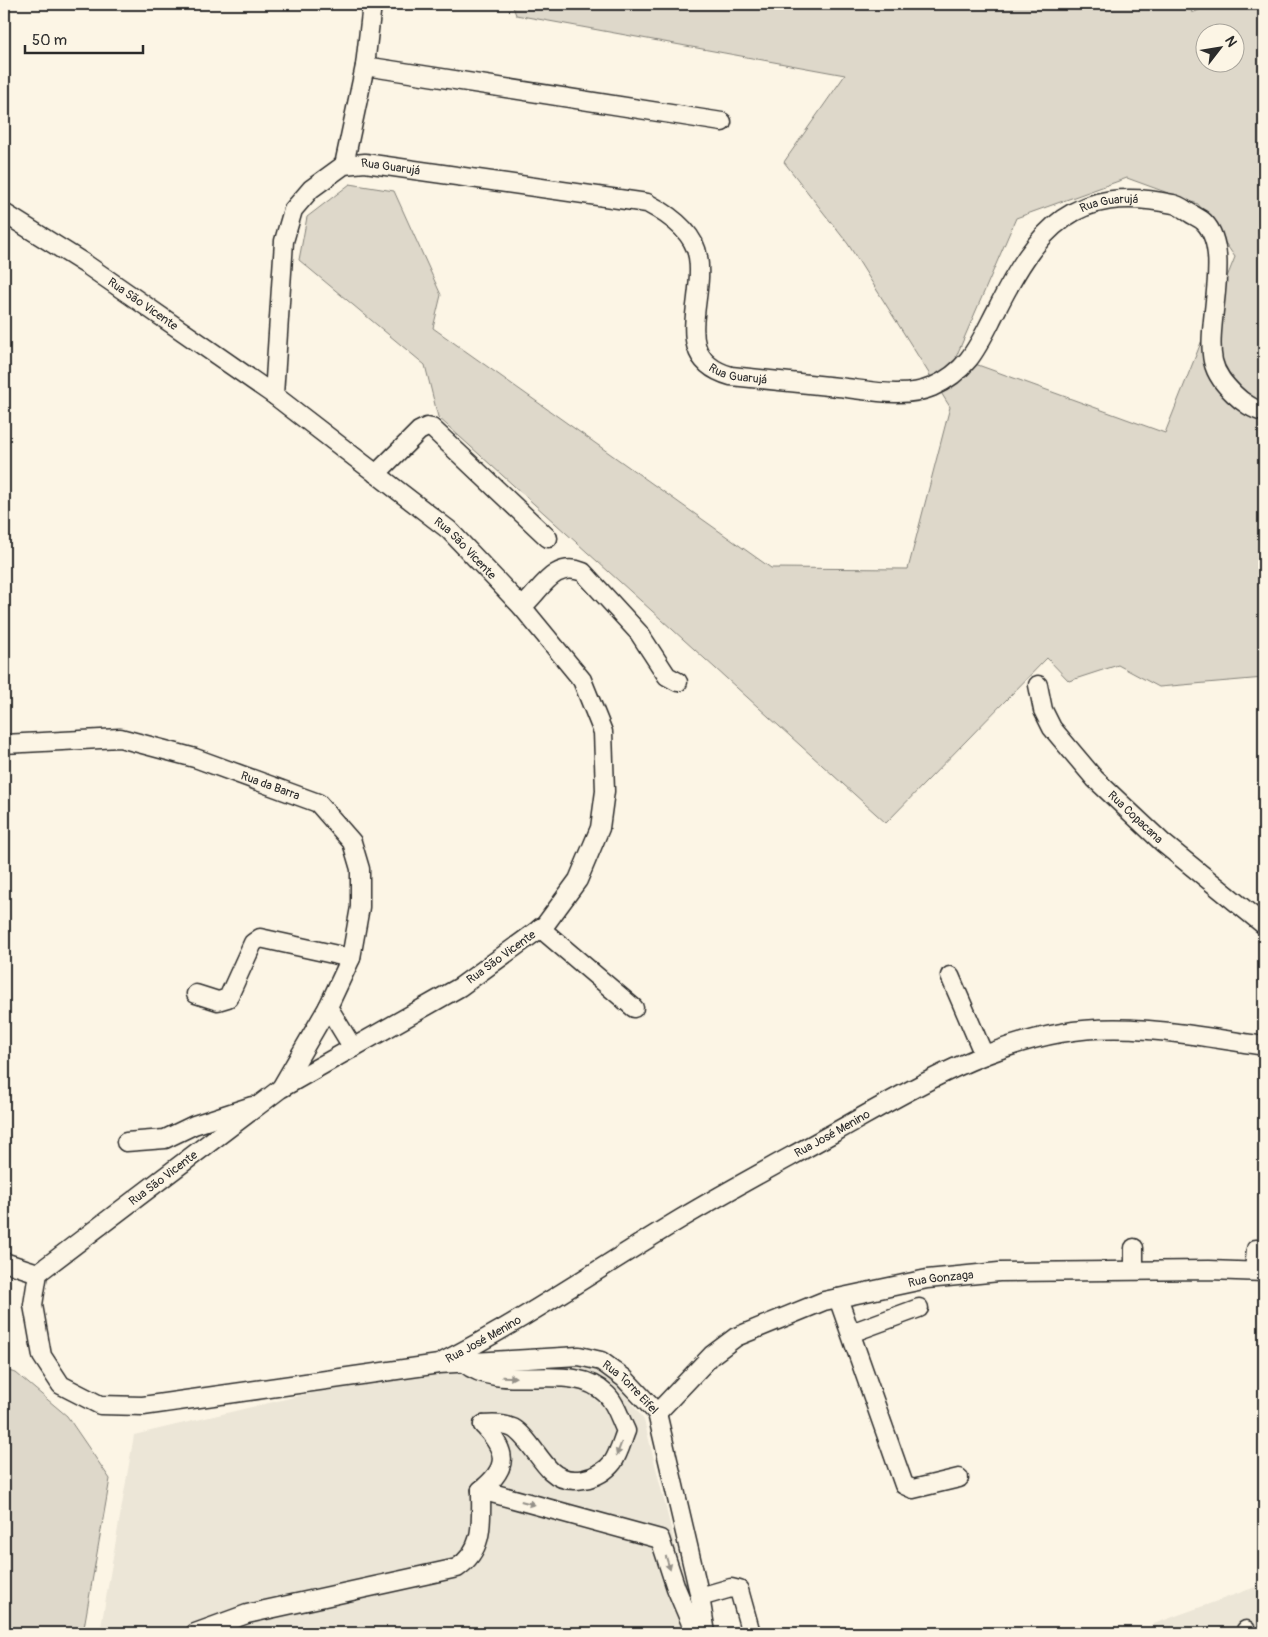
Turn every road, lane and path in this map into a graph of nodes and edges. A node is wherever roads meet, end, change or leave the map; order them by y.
1 (372, 4) edge
2 (365, 66) junction
3 (722, 122) dead end
4 (344, 165) junction
5 (4, 213) edge
6 (274, 395) junction
7 (1264, 412) edge
8 (376, 474) junction
9 (548, 538) dead end
10 (522, 608) junction
11 (678, 682) dead end
12 (1038, 685) dead end
13 (4, 744) edge
14 (1264, 925) edge
15 (540, 928) junction
16 (350, 958) junction
17 (950, 976) dead end
18 (196, 994) dead end
19 (328, 1008) junction
20 (634, 1008) dead end
21 (1264, 1046) edge
22 (353, 1048) junction
23 (984, 1055) junction
24 (280, 1089) junction
25 (259, 1104) junction
26 (126, 1142) dead end
27 (1134, 1248) dead end
28 (1256, 1249) dead end
29 (4, 1262) edge
30 (1134, 1270) junction
31 (1259, 1272) edge
32 (38, 1273) junction
33 (838, 1298) junction
34 (919, 1308) dead end
35 (851, 1333) junction
36 (464, 1363) junction
37 (439, 1364) junction
38 (657, 1413) junction
39 (959, 1478) dead end
40 (481, 1490) junction
41 (700, 1597) junction
42 (195, 1633) edge
43 (695, 1633) edge
44 (706, 1633) edge
45 (751, 1633) edge

1 - 2 street
2 - 3 street
2 - 4 street
4 - 6 street, Rua Guarujá
4 - 7 street, Rua Guarujá
5 - 6 street, Rua São Vicente
6 - 8 street, Rua São Vicente
8 - 9 street
8 - 10 street, Rua São Vicente
10 - 11 street
10 - 15 street, Rua São Vicente
12 - 14 street, Rua Copacana
13 - 16 street, Rua da Barra
15 - 20 street
15 - 22 street, Rua São Vicente
16 - 18 street
16 - 19 street, Rua da Barra
17 - 23 street
19 - 22 street
19 - 24 street, Rua da Barra
21 - 23 street, Rua José Menino
22 - 24 street, Rua São Vicente
23 - 37 street, Rua José Menino
24 - 25 street, Rua São Vicente
25 - 26 street
25 - 32 street, Rua São Vicente
27 - 30 street
28 - 31 street
29 - 32 street
30 - 31 street, Rua Gonzaga
30 - 33 street, Rua Gonzaga
32 - 37 street
33 - 35 street
33 - 38 street, Rua Gonzaga
34 - 35 street
35 - 39 street
36 - 37 street, Rua Torre Eifel
36 - 38 street, Rua Torre Eifel
36 -> 40 street
38 - 41 street, Rua Torre Eifel
40 - 42 street
40 -> 43 street
41 - 44 street, Rua Torre Eifel
41 - 45 street

